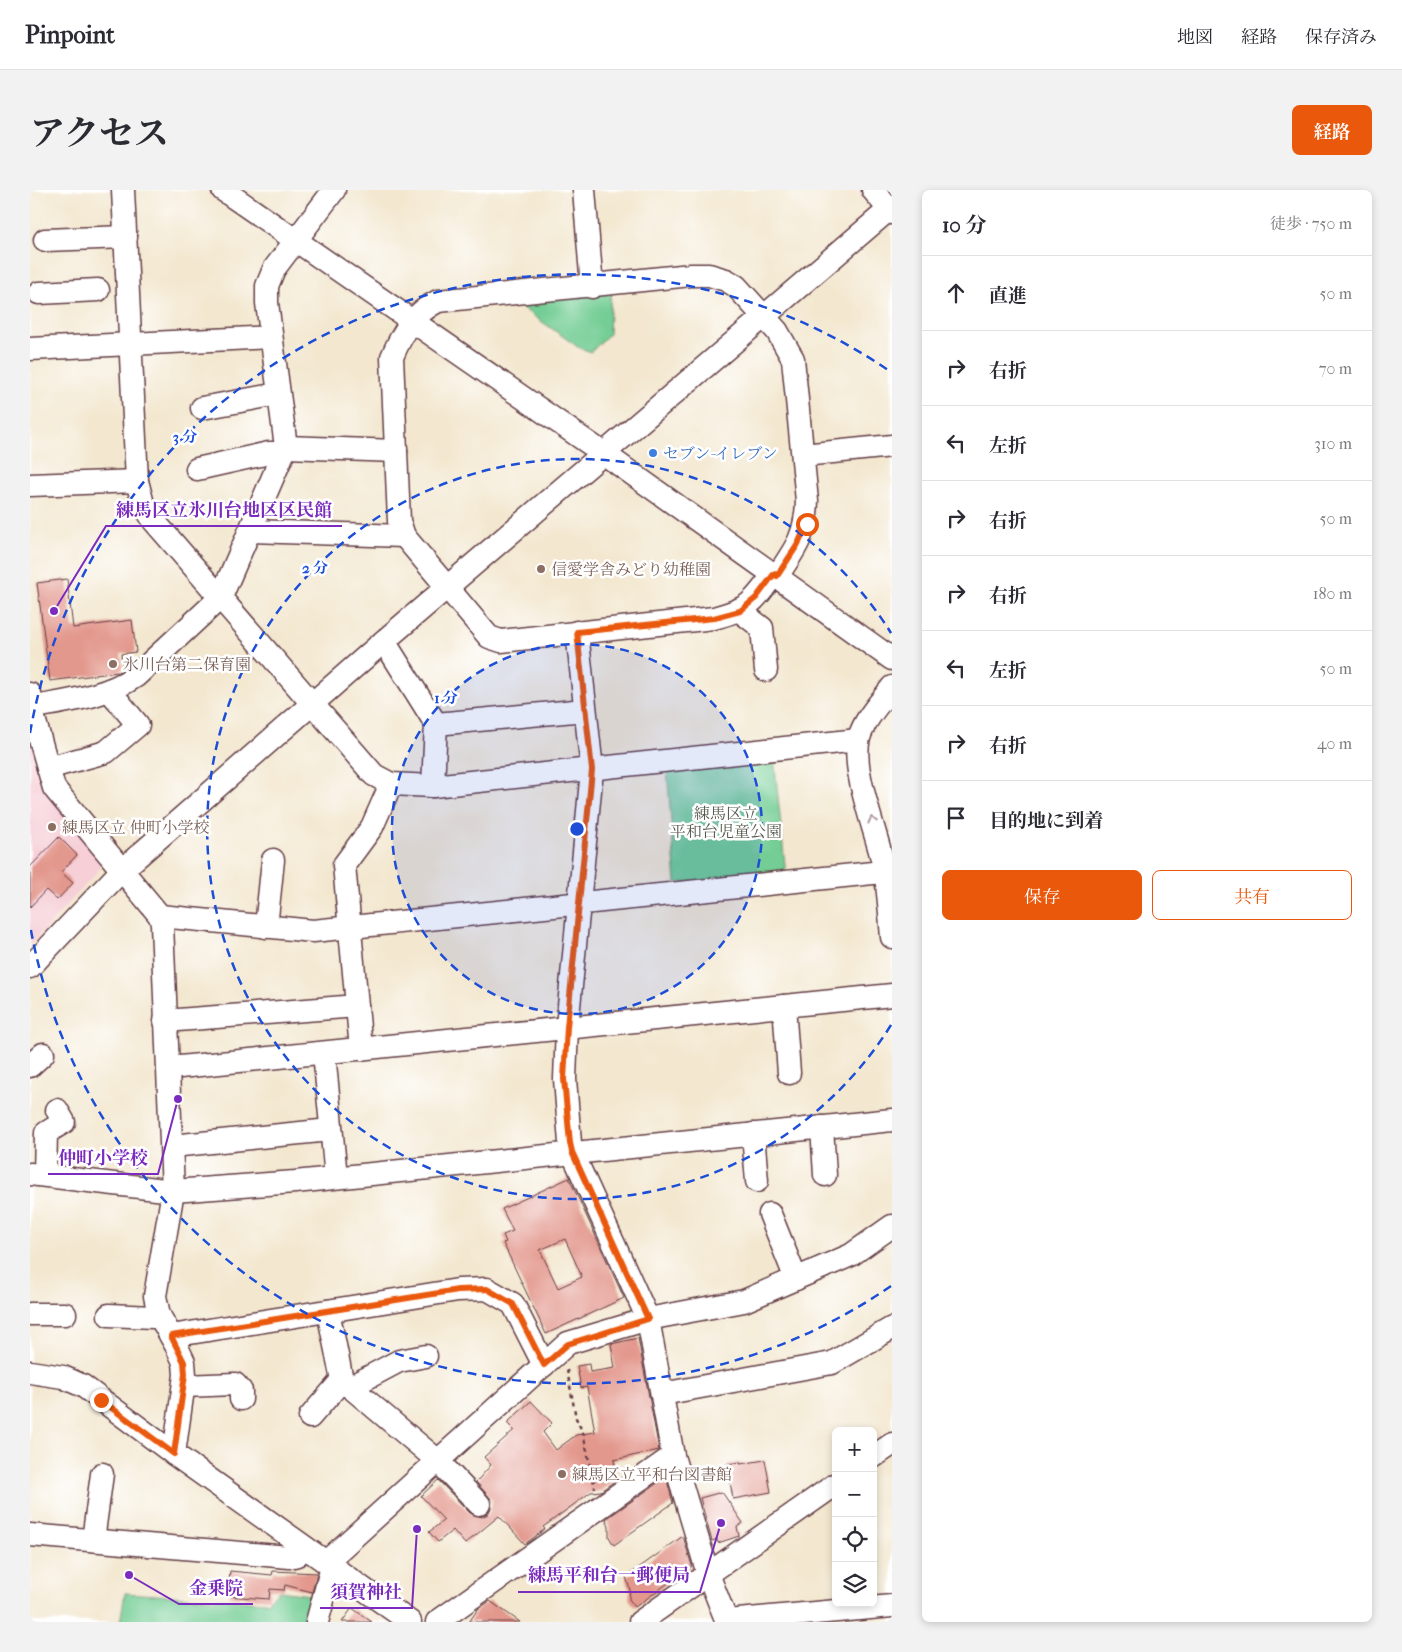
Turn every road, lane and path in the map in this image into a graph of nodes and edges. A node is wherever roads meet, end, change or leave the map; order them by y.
1 (123, 190) edge
2 (223, 190) edge
3 (334, 190) edge
4 (584, 190) edge
5 (873, 190) edge
6 (891, 210) edge
7 (126, 237) junction
8 (45, 240) dead end
9 (295, 240) junction
10 (592, 287) junction
11 (113, 289) junction
12 (39, 292) dead end
13 (763, 316) junction
14 (413, 321) junction
15 (271, 337) junction
16 (131, 344) junction
17 (30, 349) edge
18 (278, 394) junction
19 (202, 408) dead end
20 (892, 446) edge
21 (285, 450) junction
22 (396, 451) junction
23 (603, 453) junction
24 (803, 455) junction
25 (197, 469) dead end
26 (138, 481) junction
27 (30, 485) edge
28 (250, 531) junction
29 (404, 536) junction
30 (775, 575) junction
31 (448, 587) junction
32 (221, 597) junction
33 (740, 611) junction
34 (577, 632) junction
35 (384, 641) junction
36 (892, 659) edge
37 (766, 670) dead end
38 (892, 687) edge
39 (108, 690) junction
40 (30, 703) edge
41 (312, 704) junction
42 (585, 710) junction
43 (436, 724) junction
44 (858, 740) junction
45 (48, 768) junction
46 (592, 770) junction
47 (391, 784) junction
48 (433, 786) junction
49 (273, 860) dead end
50 (122, 870) junction
51 (888, 872) edge
52 (580, 905) junction
53 (160, 916) junction
54 (266, 927) junction
55 (349, 927) junction
56 (892, 937) edge
57 (30, 967) edge
58 (892, 995) edge
59 (357, 1006) junction
60 (784, 1006) junction
61 (165, 1021) junction
62 (567, 1027) junction
63 (361, 1049) junction
64 (324, 1053) junction
65 (170, 1068) junction
66 (790, 1073) dead end
67 (57, 1110) dead end
68 (892, 1120) edge
69 (822, 1127) junction
70 (330, 1130) junction
71 (753, 1134) junction
72 (172, 1146) junction
73 (572, 1152) junction
74 (37, 1174) edge
75 (825, 1175) dead end
76 (336, 1177) junction
77 (757, 1181) dead end
78 (173, 1191) junction
79 (770, 1214) dead end
80 (892, 1226) edge
81 (796, 1279) junction
82 (328, 1311) junction
83 (30, 1314) edge
84 (65, 1314) dead end
85 (109, 1314) dead end
86 (159, 1315) junction
87 (648, 1319) junction
88 (892, 1328) edge
89 (171, 1336) junction
90 (426, 1356) dead end
91 (552, 1358) junction
92 (30, 1372) edge
93 (346, 1383) junction
94 (184, 1386) junction
95 (662, 1394) junction
96 (241, 1398) dead end
97 (310, 1417) dead end
98 (892, 1444) edge
99 (174, 1454) junction
100 (877, 1454) edge
101 (673, 1456) junction
102 (438, 1460) junction
103 (102, 1474) dead end
104 (832, 1487) edge
105 (479, 1504) dead end
106 (601, 1506) junction
107 (30, 1535) edge
108 (93, 1540) junction
109 (304, 1547) junction
110 (329, 1564) junction
111 (708, 1574) junction
112 (892, 1606) edge
113 (822, 1617) edge
114 (317, 1622) edge
115 (410, 1622) edge
116 (437, 1622) edge
117 (640, 1622) edge
118 (727, 1622) edge

1 - 7 street
2 - 9 street
3 - 9 street
4 - 10 street
5 - 6 street
6 - 13 street
7 - 8 street
7 - 11 street
9 - 14 street
9 - 15 street
10 - 13 street
10 - 14 street
11 - 12 street
11 - 16 street
13 - 23 street
13 - 24 street
14 - 22 street
14 - 23 street
15 - 16 street
15 - 18 street
16 - 17 street
16 - 26 street
18 - 19 street
18 - 21 street
20 - 24 street
21 - 22 street
21 - 25 street
21 - 28 street
22 - 29 street
23 - 30 street
23 - 31 street
24 - 30 street
26 - 27 street
26 - 32 street
28 - 29 street
28 - 32 street
29 - 31 street
30 - 33 street
30 - 36 street
31 - 34 street
31 - 35 street
32 - 39 street
32 - 41 street
33 - 34 street
33 - 37 street
34 - 42 street
35 - 41 street
35 - 43 street
38 - 44 street
39 - 40 street
39 - 45 street
40 - 45 street
41 - 47 street
41 - 50 street
42 - 43 street
42 - 46 street
43 - 48 street
44 - 46 street
51 -> 44 street
45 - 50 street
46 - 48 street
46 - 52 street
47 - 48 street
47 - 55 street
49 - 54 street
50 - 53 street
50 - 57 street
51 - 52 street
51 - 56 street
52 - 55 street
52 - 62 street
53 - 54 street
53 - 61 street
54 - 55 street
55 - 59 street
58 - 60 street
59 - 61 street
59 - 63 street
60 - 62 street
60 - 66 street
61 - 65 street
62 - 63 street
62 - 73 street
63 - 64 street
64 - 65 street
64 - 70 street
65 - 72 street
67 - 74 street
68 - 69 street
69 - 71 street
69 - 75 street
70 - 72 street
70 - 76 street
71 - 73 street
71 - 77 street
72 - 78 street
73 - 76 street
73 - 87 street
74 - 78 street
76 - 78 street
78 - 86 street
79 - 81 street
80 - 81 street
81 - 87 street
82 - 89 street
82 - 91 street
82 - 93 street
83 - 84 street
85 - 86 street
86 - 89 street
87 - 91 street
87 - 95 street
88 - 95 street
89 - 94 street
90 - 93 street
91 - 102 street
91 - 106 path
92 - 99 street
93 - 97 street
93 - 102 street
94 - 96 street
94 - 99 street
95 - 101 street
98 - 100 street
99 - 109 street
101 - 106 street
101 - 111 street
102 - 105 street
102 - 110 street
103 - 108 street
104 - 111 street
106 - 116 street
107 - 108 street
108 - 109 street
109 - 110 street
110 - 114 street
110 - 115 street
111 - 117 street
111 - 118 street
112 - 113 street
113 - 118 street

